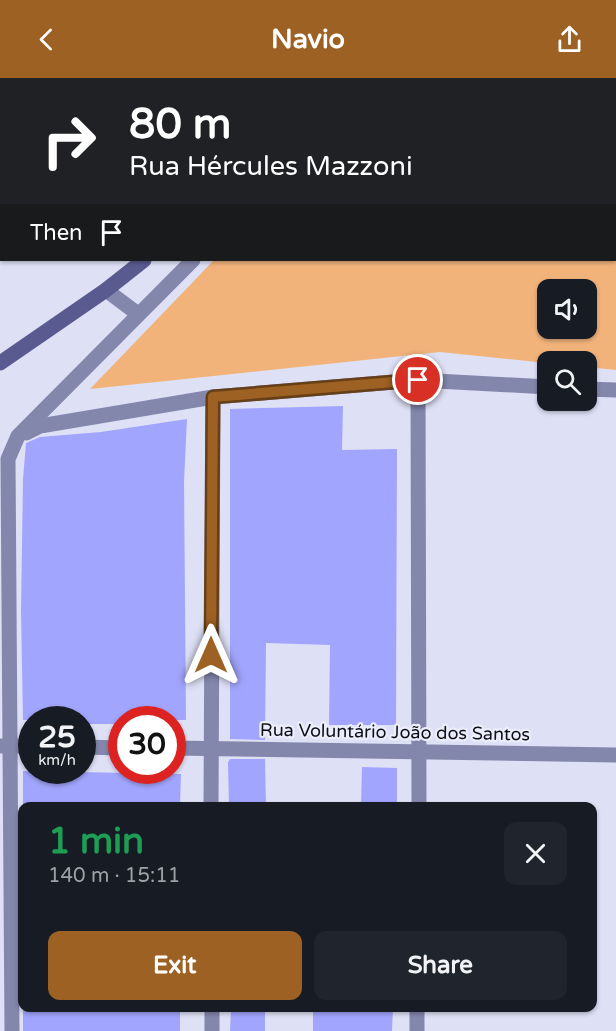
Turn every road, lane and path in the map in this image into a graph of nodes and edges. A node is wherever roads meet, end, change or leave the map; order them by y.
1 (143, 261) edge
2 (192, 261) edge
3 (106, 290) junction
4 (138, 315) junction
5 (0, 363) edge
6 (418, 380) junction
7 (537, 386) edge
8 (597, 389) edge
9 (616, 390) edge
10 (213, 397) junction
11 (18, 436) junction
12 (4, 746) edge
13 (186, 748) edge
14 (211, 749) junction
15 (419, 751) junction
16 (616, 755) edge
17 (211, 802) edge
18 (418, 802) edge
19 (212, 1012) edge
20 (417, 1012) edge
21 (12, 1031) edge
22 (212, 1031) edge
23 (417, 1031) edge

1 - 3 main road
2 - 4 street
3 - 4 street
3 - 5 main road
4 - 11 street
6 - 7 street
6 - 10 street
6 - 15 street
8 - 9 street
10 - 11 street
10 - 14 street
11 - 12 street
12 - 21 street
13 - 14 street, Rua Voluntário João dos Santos
14 - 15 street, Rua Voluntário João dos Santos
14 - 17 street
15 - 16 street, Rua Voluntário João dos Santos
15 - 18 street
19 - 22 street
20 - 23 street

